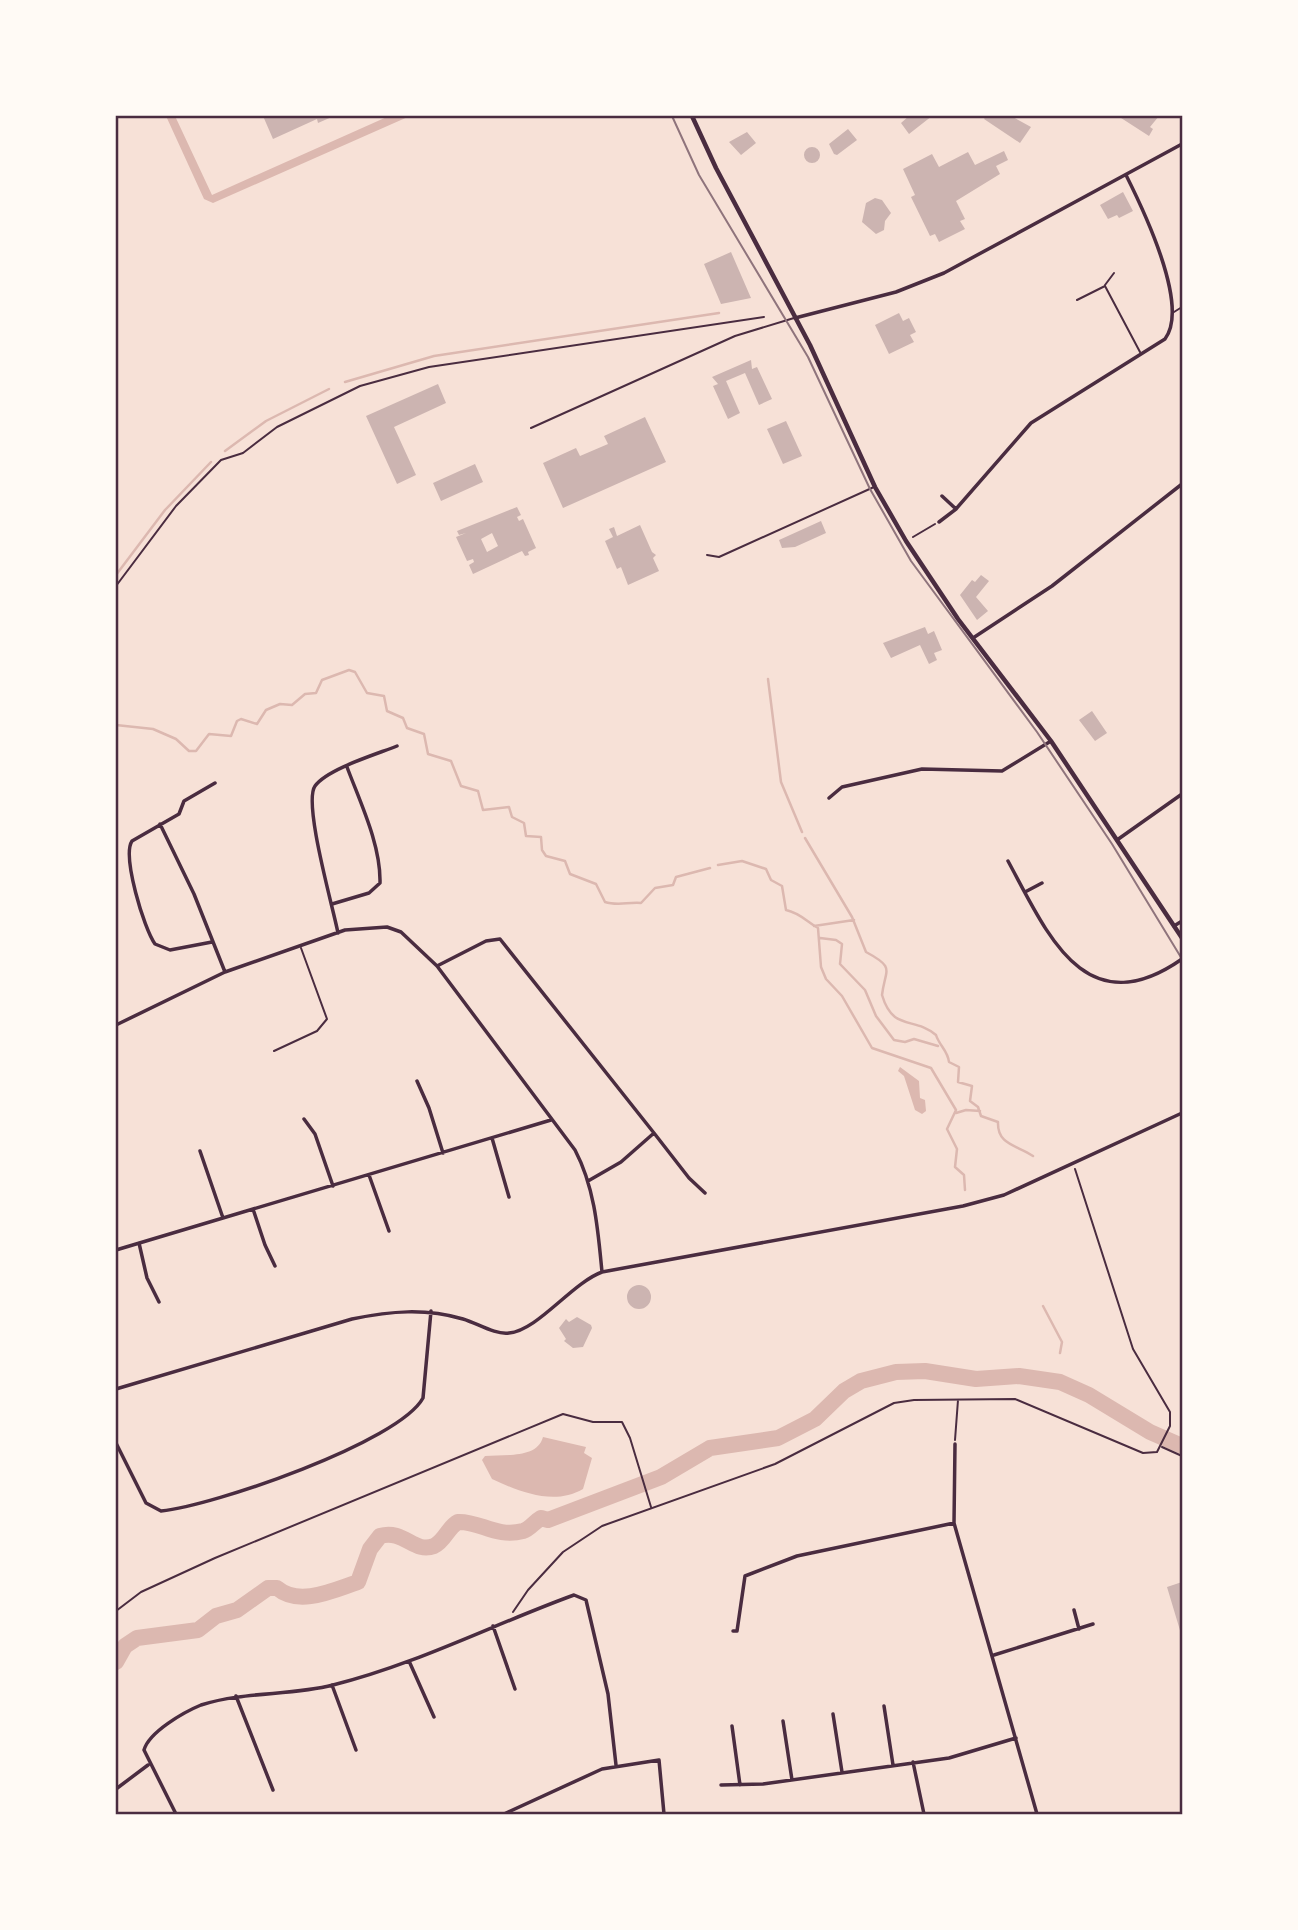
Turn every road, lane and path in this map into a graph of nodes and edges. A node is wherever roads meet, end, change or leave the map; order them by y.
1 (692, 116) edge
2 (1182, 144) edge
3 (1126, 175) junction
4 (1114, 272) dead end
5 (1105, 286) junction
6 (1077, 300) dead end
7 (1182, 307) edge
8 (1173, 313) junction
9 (764, 317) dead end
10 (795, 318) junction
11 (1141, 353) junction
12 (531, 428) dead end
13 (1182, 484) edge
14 (875, 487) junction
15 (942, 496) dead end
16 (956, 509) junction
17 (939, 522) joint
18 (906, 541) junction
19 (707, 555) dead end
20 (116, 586) edge
21 (973, 638) junction
22 (1051, 741) junction
23 (397, 746) dead end
24 (347, 767) junction
25 (215, 783) dead end
26 (1182, 794) edge
27 (829, 797) dead end
28 (160, 824) junction
29 (1117, 840) junction
30 (1008, 862) dead end
31 (1042, 883) dead end
32 (1025, 892) junction
33 (332, 904) junction
34 (1182, 921) edge
35 (1174, 926) junction
36 (338, 933) junction
37 (1182, 938) edge
38 (212, 942) junction
39 (301, 947) junction
40 (1182, 959) edge
41 (437, 966) junction
42 (225, 972) junction
43 (116, 1025) edge
44 (274, 1051) dead end
45 (417, 1081) dead end
46 (1182, 1113) edge
47 (304, 1119) dead end
48 (551, 1120) junction
49 (654, 1133) junction
50 (492, 1138) junction
51 (200, 1151) dead end
52 (443, 1153) junction
53 (1073, 1164) junction
54 (369, 1175) junction
55 (588, 1181) junction
56 (333, 1186) junction
57 (705, 1193) dead end
58 (509, 1197) dead end
59 (253, 1209) junction
60 (223, 1218) junction
61 (389, 1231) dead end
62 (139, 1243) junction
63 (116, 1249) edge
64 (275, 1266) dead end
65 (603, 1272) junction
66 (159, 1302) dead end
67 (431, 1311) junction
68 (116, 1389) edge
69 (958, 1399) junction
70 (116, 1443) edge
71 (955, 1444) joint
72 (1161, 1445) junction
73 (1182, 1455) edge
74 (652, 1508) junction
75 (954, 1523) junction
76 (1074, 1609) dead end
77 (116, 1611) edge
78 (509, 1619) junction
79 (1093, 1624) dead end
80 (493, 1626) junction
81 (1079, 1629) junction
82 (733, 1632) dead end
83 (994, 1655) junction
84 (409, 1661) junction
85 (332, 1685) junction
86 (515, 1689) dead end
87 (236, 1696) junction
88 (884, 1706) dead end
89 (833, 1714) dead end
90 (434, 1717) dead end
91 (783, 1721) dead end
92 (732, 1726) dead end
93 (1016, 1738) junction
94 (356, 1750) dead end
95 (913, 1762) junction
96 (148, 1765) junction
97 (616, 1765) junction
98 (893, 1765) junction
99 (842, 1772) junction
100 (792, 1780) junction
101 (721, 1785) dead end
102 (740, 1785) junction
103 (116, 1789) edge
104 (273, 1790) dead end
105 (176, 1815) edge
106 (504, 1815) edge
107 (664, 1815) edge
108 (924, 1815) edge
109 (1037, 1815) edge

1 - 10 street
2 - 3 street
3 - 8 street
3 - 10 street
4 - 5 lane
5 - 6 lane
5 - 11 lane
7 - 8 lane
8 - 11 street
9 - 20 path
10 - 12 lane
10 - 14 street
11 - 16 street
13 - 21 street
14 - 18 street
14 - 19 lane
15 - 16 street
16 - 17 street
17 - 18 path
18 - 21 street
21 - 22 street
22 - 27 street
22 - 29 street
23 - 24 street
24 - 33 street
24 - 33 street
25 - 28 street
26 - 29 street
28 - 38 street
28 - 38 street
29 - 35 street
30 - 32 street
31 - 32 street
32 - 40 street
33 - 36 street
34 - 35 street
35 - 37 street
36 - 39 street
36 - 41 street
38 - 42 street
39 - 42 street
39 - 44 lane
41 - 48 street
41 - 49 street
42 - 43 street
45 - 52 street
46 - 53 street
47 - 56 street
48 - 50 street
48 - 55 street
49 - 55 street
49 - 57 street
50 - 52 street
50 - 58 street
51 - 60 street
52 - 54 street
53 - 65 street
53 - 72 path
54 - 56 street
54 - 61 street
55 - 65 street
56 - 59 street
59 - 60 street
59 - 64 street
60 - 62 street
62 - 63 street
62 - 66 street
65 - 67 street
67 - 68 street
67 - 70 street
69 - 71 path
69 - 72 path
69 - 74 path
71 - 75 street
72 - 73 path
74 - 77 path
74 - 78 path
75 - 82 street
75 - 83 street
76 - 81 street
78 - 80 street
78 - 97 street
79 - 81 street
80 - 84 street
80 - 86 street
81 - 83 street
83 - 93 street
84 - 85 street
84 - 90 street
85 - 87 street
85 - 94 street
87 - 96 street
87 - 104 street
88 - 98 street
89 - 99 street
91 - 100 street
92 - 102 street
93 - 95 street
93 - 109 street
95 - 98 street
95 - 108 street
96 - 103 street
96 - 105 street
97 - 106 street
97 - 107 street
98 - 99 street
99 - 100 street
100 - 102 street
101 - 102 street

